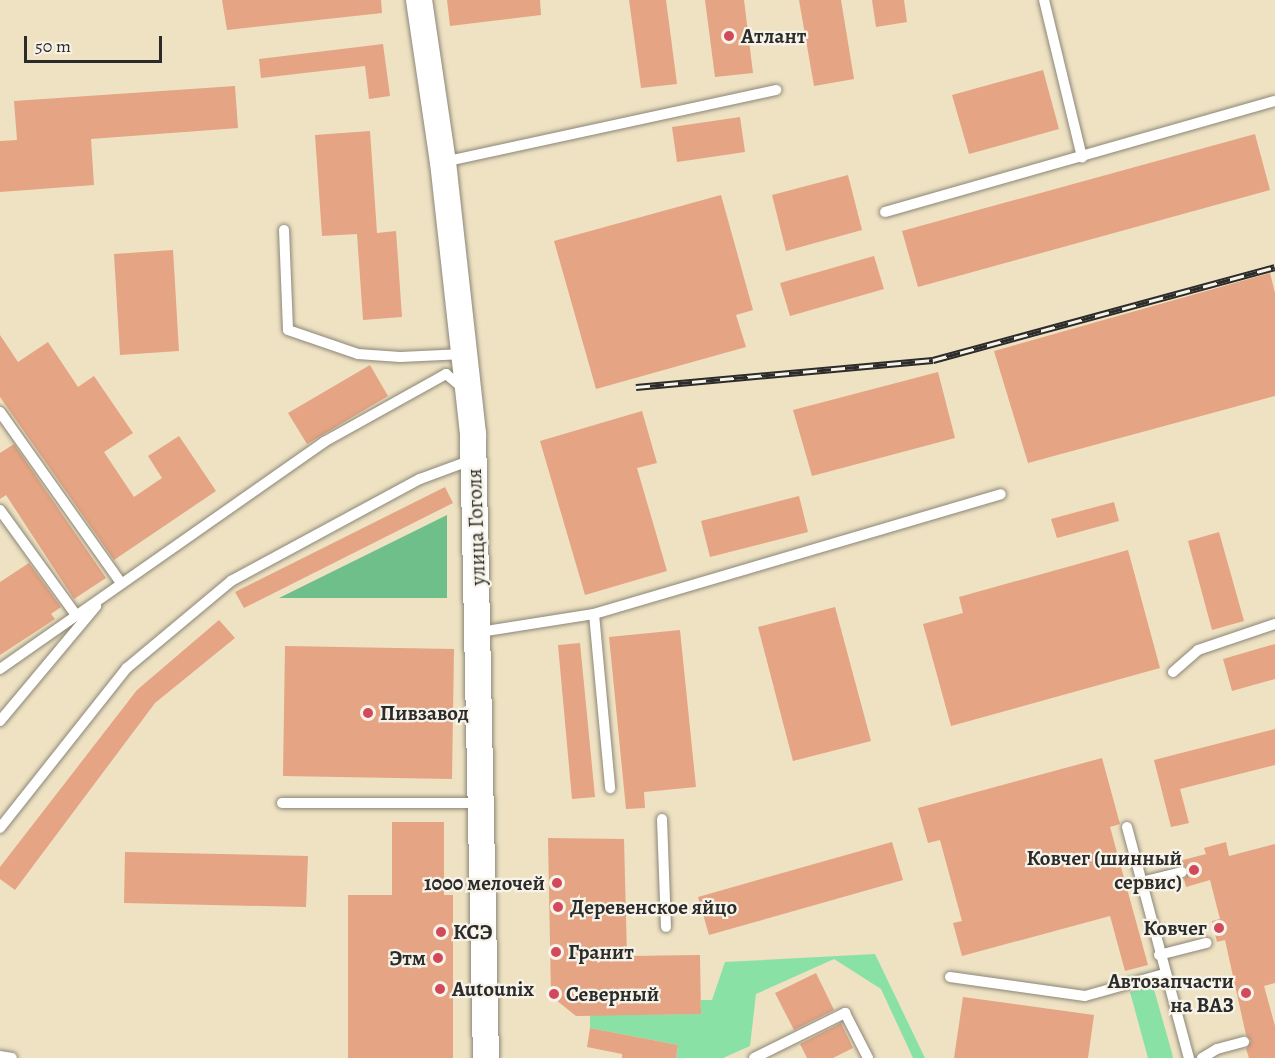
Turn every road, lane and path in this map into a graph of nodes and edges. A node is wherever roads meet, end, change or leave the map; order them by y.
1 (419, 0) edge
2 (1044, 0) edge
3 (776, 90) dead end
4 (1275, 101) edge
5 (1082, 157) junction
6 (443, 162) junction
7 (885, 212) dead end
8 (284, 230) dead end
9 (465, 354) junction
10 (469, 393) junction
11 (0, 412) edge
12 (474, 459) junction
13 (1001, 494) dead end
14 (0, 510) edge
15 (121, 584) junction
16 (106, 594) junction
17 (594, 614) junction
18 (76, 615) junction
19 (1275, 624) edge
20 (480, 632) junction
21 (0, 669) edge
22 (1173, 672) dead end
23 (0, 721) edge
24 (610, 788) dead end
25 (282, 802) dead end
26 (482, 802) junction
27 (662, 819) dead end
28 (1127, 827) dead end
29 (0, 828) edge
30 (1182, 873) dead end
31 (1141, 882) junction
32 (666, 927) dead end
33 (1206, 943) dead end
34 (1160, 955) junction
35 (1164, 974) junction
36 (950, 977) dead end
37 (1244, 1042) dead end
38 (0, 1056) edge
39 (12, 1058) edge
40 (486, 1058) edge
41 (754, 1058) edge
42 (868, 1058) edge
43 (1190, 1058) edge
44 (1202, 1058) edge

1 - 6 street, улица Гоголя
2 - 5 lane
3 - 6 lane
4 - 5 lane
5 - 7 lane
6 - 9 street, улица Гоголя
8 - 9 lane
9 - 10 street, улица Гоголя
10 - 12 street, улица Гоголя
10 - 15 lane
11 - 15 lane
12 - 20 street, улица Гоголя
12 - 29 lane
13 - 17 lane
14 - 18 lane
15 - 16 lane
16 - 18 lane
16 - 23 lane
17 - 20 lane
17 - 24 lane
18 - 21 lane
19 - 22 lane
20 - 26 street, улица Гоголя
25 - 26 lane
26 - 40 street, улица Гоголя
27 - 32 lane
28 - 31 lane
30 - 31 lane
31 - 34 lane
33 - 34 lane
34 - 35 lane
35 - 36 lane
35 - 43 lane
37 - 44 lane
38 - 39 lane
41 - 42 lane

